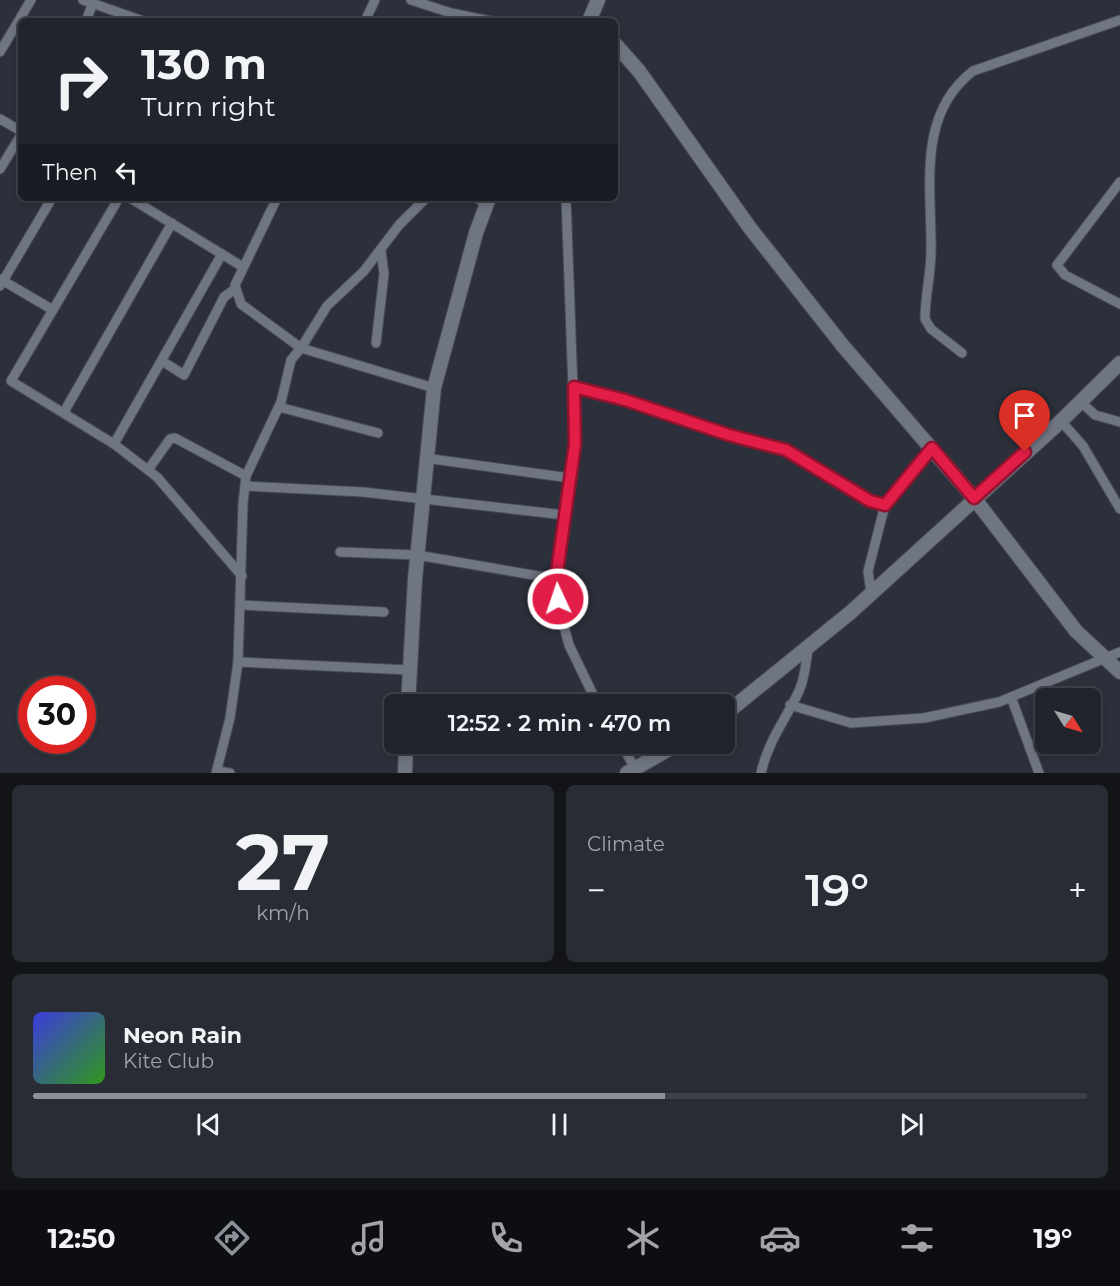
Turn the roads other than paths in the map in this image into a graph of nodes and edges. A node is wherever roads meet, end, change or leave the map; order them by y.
1 (31, 0) edge
2 (82, 0) edge
3 (375, 0) edge
4 (411, 0) edge
5 (598, 0) edge
6 (93, 3) junction
7 (20, 18) edge
8 (87, 18) edge
9 (135, 18) edge
10 (366, 18) edge
11 (475, 18) edge
12 (590, 18) edge
13 (1120, 20) edge
14 (18, 22) edge
15 (618, 47) edge
16 (0, 52) edge
17 (0, 119) edge
18 (18, 131) edge
19 (18, 138) edge
20 (0, 169) edge
21 (1120, 182) edge
22 (50, 201) edge
23 (117, 201) edge
24 (135, 201) edge
25 (276, 201) edge
26 (423, 201) edge
27 (483, 201) edge
28 (566, 201) edge
29 (172, 223) junction
30 (381, 251) junction
31 (222, 254) junction
32 (243, 267) junction
33 (1, 282) edge
34 (235, 290) junction
35 (1120, 304) edge
36 (53, 310) junction
37 (376, 343) dead end
38 (302, 348) junction
39 (962, 353) dead end
40 (162, 361) junction
41 (1120, 363) edge
42 (574, 387) junction
43 (434, 388) junction
44 (1081, 402) junction
45 (279, 407) junction
46 (64, 412) junction
47 (1061, 421) junction
48 (1120, 422) edge
49 (378, 433) dead end
50 (114, 444) junction
51 (932, 448) junction
52 (425, 458) junction
53 (148, 470) junction
54 (570, 478) junction
55 (245, 481) junction
56 (422, 498) junction
57 (974, 498) junction
58 (885, 505) junction
59 (1120, 509) edge
60 (564, 515) junction
61 (340, 552) dead end
62 (417, 555) junction
63 (242, 576) junction
64 (556, 579) junction
65 (871, 593) junction
66 (241, 605) junction
67 (384, 612) dead end
68 (808, 649) junction
69 (1120, 652) edge
70 (1103, 659) junction
71 (238, 662) junction
72 (410, 670) junction
73 (1120, 672) edge
74 (409, 694) edge
75 (593, 694) edge
76 (1011, 697) junction
77 (790, 705) junction
78 (735, 706) edge
79 (406, 754) edge
80 (625, 754) edge
81 (660, 754) edge
82 (631, 770) edge
83 (217, 772) edge
84 (230, 773) edge
85 (405, 773) edge
86 (761, 773) edge
87 (1039, 773) edge

1 - 7 street
2 - 6 street
3 - 10 street
4 - 11 street
5 - 12 street
6 - 8 street
6 - 9 street
13 - 39 street
14 - 16 street
15 - 51 street
17 - 18 street
19 - 20 street
21 - 35 street
22 - 33 street
23 - 36 street
24 - 29 street
25 - 32 street
26 - 30 street
27 - 43 street
28 - 42 street
29 - 31 street
29 - 46 street
30 - 37 street
30 - 38 street
31 - 32 street
31 - 40 street
32 - 34 street
33 - 36 street
34 - 38 street
34 - 40 street
36 - 46 street
38 - 43 street
38 - 45 street
40 - 50 street
41 - 44 street
42 - 54 street
42 - 58 street
43 - 52 street
44 - 47 street
44 - 48 street
45 - 49 street
45 - 55 street
46 - 50 street
47 - 57 street
47 - 59 street
50 - 53 street
51 - 57 street
51 - 58 street
52 - 54 street
52 - 56 street
53 - 55 street
53 - 63 street
54 - 60 street
55 - 56 street
55 - 63 street
56 - 60 street
56 - 62 street
57 - 65 street
57 - 70 street
58 - 65 street
60 - 64 street
61 - 62 street
62 - 64 street
62 - 72 street
63 - 66 street
64 - 75 street
65 - 68 street
66 - 67 street
66 - 71 street
68 - 77 street
68 - 78 street
69 - 70 street
70 - 73 street
70 - 76 street
71 - 72 street
71 - 83 street
72 - 74 street
76 - 77 street
76 - 87 street
77 - 86 street
79 - 85 street
80 - 82 street
81 - 82 street
83 - 84 street

